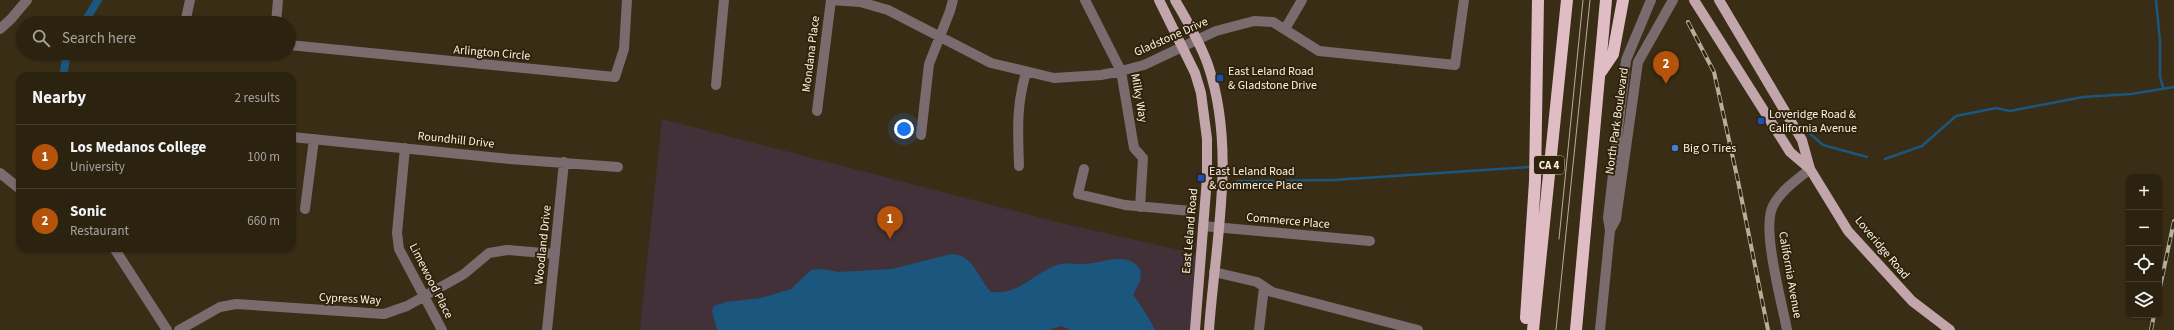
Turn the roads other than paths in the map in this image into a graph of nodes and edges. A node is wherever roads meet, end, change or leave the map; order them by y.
1 (27, 0) edge
2 (190, 0) edge
3 (278, 0) edge
4 (627, 0) edge
5 (724, 0) edge
6 (831, 0) edge
7 (953, 0) edge
8 (1085, 0) edge
9 (1159, 0) edge
10 (1175, 0) edge
11 (1302, 0) edge
12 (1464, 0) edge
13 (1538, 0) edge
14 (1567, 0) edge
15 (1606, 0) edge
16 (1623, 0) edge
17 (1651, 0) edge
18 (1673, 0) edge
19 (1694, 0) edge
20 (1719, 0) edge
21 (187, 16) edge
22 (277, 16) edge
23 (1286, 28) junction
24 (0, 29) edge
25 (940, 37) junction
26 (1197, 40) junction
27 (296, 46) edge
28 (1183, 47) junction
29 (1122, 72) junction
30 (1026, 73) junction
31 (1598, 76) junction
32 (716, 85) dead end
33 (817, 111) dead end
34 (920, 135) dead end
35 (296, 137) edge
36 (314, 139) junction
37 (405, 148) junction
38 (564, 162) junction
39 (1019, 166) dead end
40 (618, 167) dead end
41 (1084, 169) dead end
42 (1810, 169) junction
43 (0, 173) edge
44 (16, 186) edge
45 (1140, 207) junction
46 (305, 209) dead end
47 (1191, 211) dead end
48 (1203, 226) junction
49 (1218, 228) junction
50 (1610, 230) junction
51 (1370, 241) dead end
52 (117, 252) edge
53 (555, 254) junction
54 (1214, 272) junction
55 (1264, 287) junction
56 (424, 296) junction
57 (1394, 327) edge
58 (167, 330) edge
59 (179, 330) edge
60 (442, 330) edge
61 (547, 330) edge
62 (1195, 330) edge
63 (1209, 330) edge
64 (1259, 330) edge
65 (1418, 330) edge
66 (1525, 330) edge
67 (1533, 330) edge
68 (1576, 330) edge
69 (1600, 330) edge
70 (1787, 330) edge
71 (1950, 330) edge

1 - 24 street
2 - 21 street
3 - 22 street
4 - 27 street, Arlington Circle
5 - 32 street
6 - 25 street, Gladstone Drive
6 - 33 street, Mondana Place
7 - 25 street
8 - 29 street, Milky Way
9 - 28 main road, East Leland Road
10 - 26 main road
11 - 23 street
12 - 23 street, Gladstone Drive
13 - 66 highway
14 - 67 highway, CA 4
15 - 31 highway
16 - 31 highway
17 - 50 street, North Park Boulevard
18 - 50 street, North Park Boulevard
19 - 42 main road, Loveridge Road
20 - 42 main road, Loveridge Road
23 - 26 street, Gladstone Drive
25 - 30 street, Gladstone Drive
25 - 34 street
26 - 28 street, Gladstone Drive
26 - 49 main road
28 - 29 street, Gladstone Drive
28 - 48 main road, East Leland Road
29 - 30 street, Gladstone Drive
29 - 45 street, Milky Way
30 - 39 street
31 - 68 highway
35 - 36 street, Roundhill Drive
36 - 37 street, Roundhill Drive
36 - 46 street
37 - 38 street, Roundhill Drive
37 - 56 street, Limewood Place
38 - 40 street, Roundhill Drive
38 - 53 street, Woodland Drive
41 - 45 street
42 - 70 street, California Avenue
42 - 71 main road, Loveridge Road
43 - 44 street
45 - 47 street
48 - 49 street, Commerce Place
48 - 62 main road, East Leland Road
49 - 51 street, Commerce Place
49 - 54 main road
50 - 69 street, North Park Boulevard
52 - 58 street
53 - 56 street, Cypress Way
53 - 61 street, Woodland Drive
54 - 55 street
54 - 63 main road
55 - 57 street
55 - 64 street
56 - 59 street, Cypress Way
56 - 60 street, Limewood Place
57 - 65 street

